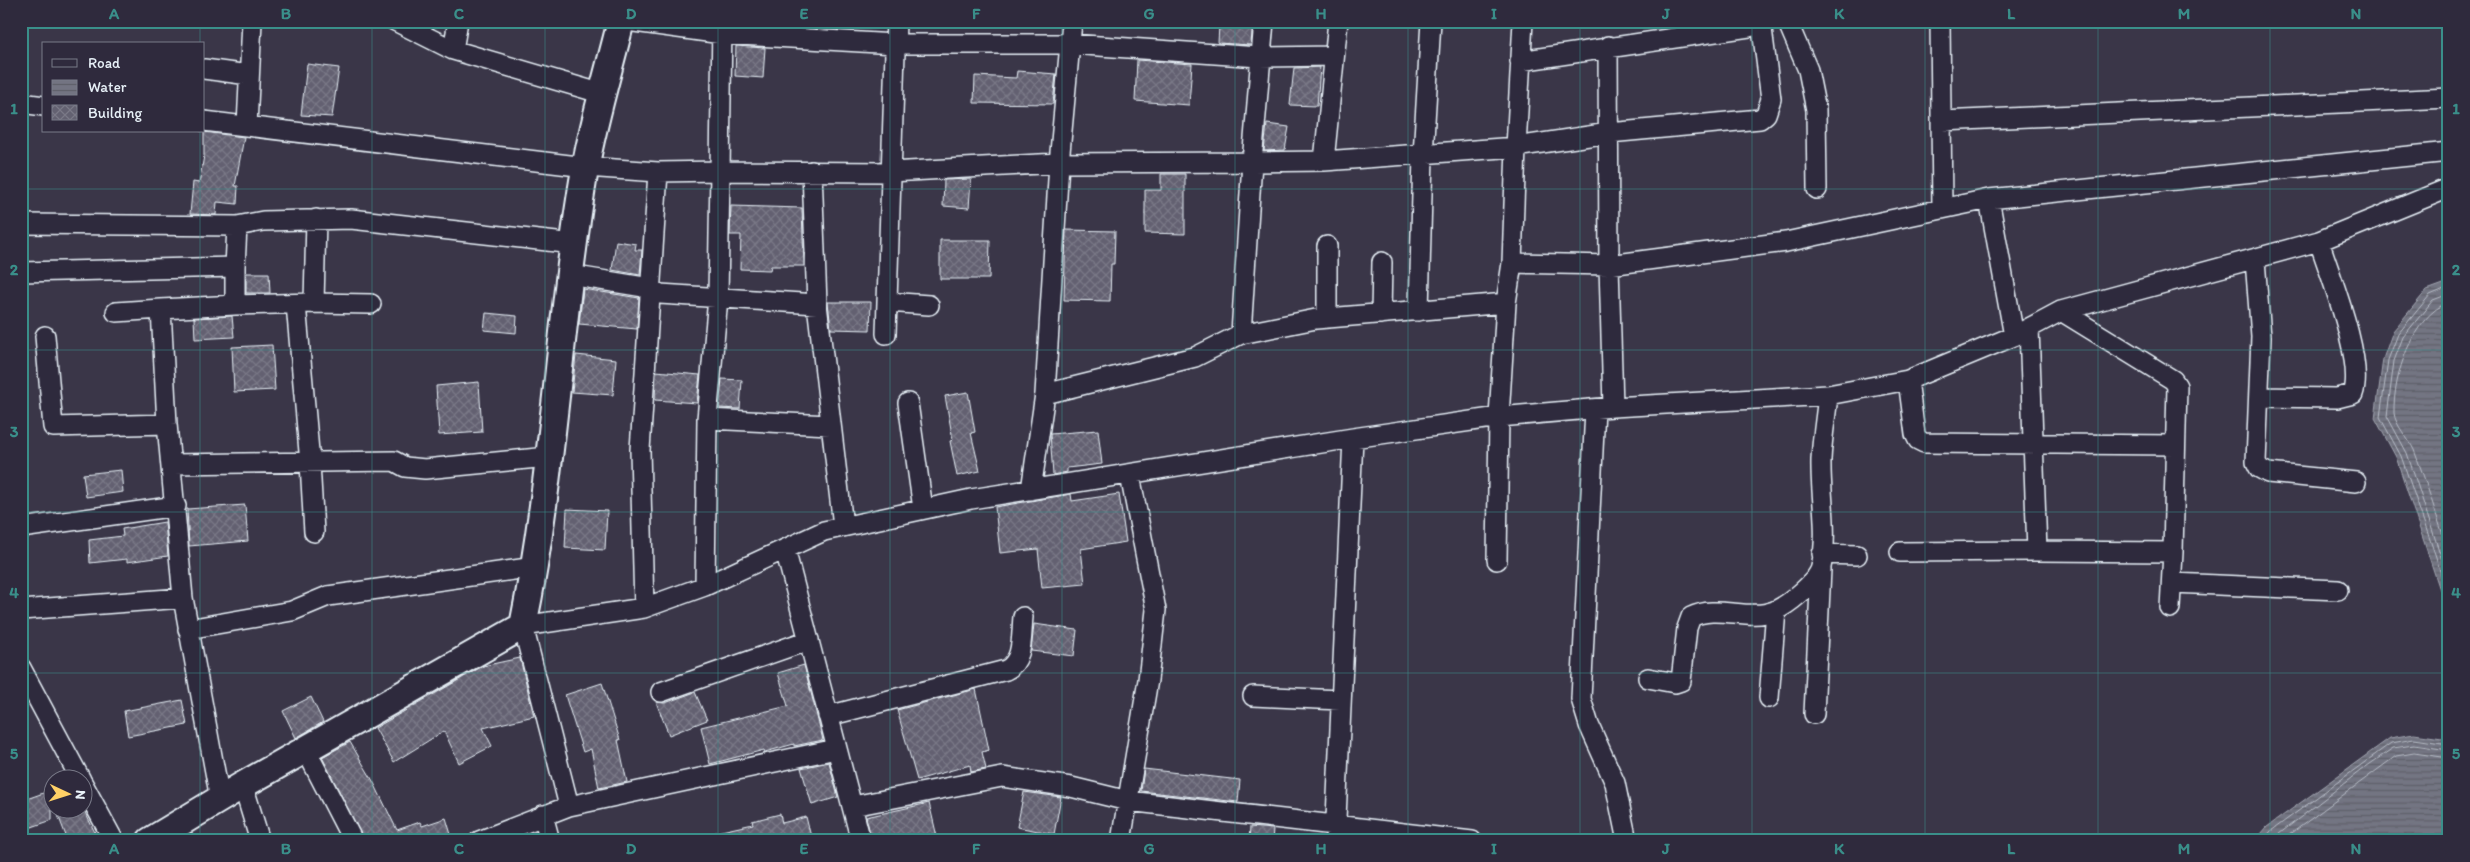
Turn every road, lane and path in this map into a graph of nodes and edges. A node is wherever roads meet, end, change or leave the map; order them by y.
1 (252, 21) edge
2 (395, 21) edge
3 (458, 21) edge
4 (621, 21) edge
5 (627, 21) edge
6 (896, 21) edge
7 (1072, 21) edge
8 (1264, 21) edge
9 (1338, 21) edge
10 (1431, 21) edge
11 (1522, 21) edge
12 (1761, 21) edge
13 (1787, 21) edge
14 (1940, 21) edge
15 (722, 27) edge
16 (1675, 29) edge
17 (895, 44) junction
18 (1070, 44) junction
19 (1608, 46) junction
20 (453, 50) junction
21 (1334, 56) junction
22 (1260, 57) junction
23 (1520, 61) junction
24 (205, 69) edge
25 (249, 75) junction
26 (603, 94) junction
27 (2449, 98) edge
28 (21, 103) edge
29 (42, 106) edge
30 (205, 121) edge
31 (1942, 121) junction
32 (247, 126) junction
33 (1609, 133) junction
34 (1516, 147) junction
35 (2449, 152) edge
36 (1423, 155) junction
37 (1324, 161) junction
38 (1059, 162) junction
39 (1252, 162) junction
40 (586, 167) junction
41 (812, 171) junction
42 (658, 172) junction
43 (720, 172) junction
44 (890, 172) junction
45 (2449, 188) edge
46 (1817, 189) dead end
47 (1989, 199) junction
48 (1942, 210) junction
49 (316, 220) junction
50 (21, 224) edge
51 (237, 226) junction
52 (2319, 241) junction
53 (574, 244) junction
54 (1327, 246) dead end
55 (2255, 260) junction
56 (1382, 262) dead end
57 (1512, 263) junction
58 (1609, 265) junction
59 (235, 267) junction
60 (21, 272) edge
61 (570, 275) junction
62 (650, 288) junction
63 (718, 298) junction
64 (887, 302) junction
65 (304, 303) junction
66 (1506, 303) junction
67 (371, 304) dead end
68 (817, 304) junction
69 (235, 305) junction
70 (929, 305) dead end
71 (161, 310) junction
72 (1419, 311) junction
73 (2062, 311) junction
74 (116, 312) dead end
75 (1381, 314) junction
76 (1327, 318) junction
77 (2021, 332) junction
78 (886, 334) dead end
79 (1241, 334) junction
80 (45, 336) dead end
81 (1908, 380) junction
82 (1045, 394) junction
83 (1828, 395) junction
84 (2260, 396) junction
85 (908, 403) dead end
86 (1604, 408) junction
87 (1498, 418) junction
88 (707, 419) junction
89 (167, 424) junction
90 (830, 425) junction
91 (1353, 438) junction
92 (2033, 444) junction
93 (2175, 446) junction
94 (548, 457) junction
95 (310, 463) junction
96 (173, 464) junction
97 (1130, 475) junction
98 (2356, 482) dead end
99 (1031, 490) junction
100 (176, 506) junction
101 (923, 509) junction
102 (843, 526) junction
103 (21, 528) edge
104 (314, 532) dead end
105 (785, 549) junction
106 (2037, 551) junction
107 (1900, 552) dead end
108 (2173, 552) junction
109 (1857, 555) dead end
110 (1497, 560) dead end
111 (1821, 561) junction
112 (535, 567) junction
113 (2172, 583) junction
114 (705, 586) junction
115 (2338, 590) dead end
116 (183, 598) junction
117 (644, 608) junction
118 (2170, 608) dead end
119 (21, 610) edge
120 (1776, 610) junction
121 (1023, 617) dead end
122 (523, 626) junction
123 (188, 629) junction
124 (809, 640) junction
125 (21, 668) edge
126 (1648, 678) dead end
127 (661, 692) dead end
128 (1254, 696) dead end
129 (1769, 698) dead end
130 (1340, 700) junction
131 (1814, 714) dead end
132 (828, 716) junction
133 (836, 749) junction
134 (306, 750) junction
135 (76, 770) edge
136 (243, 785) junction
137 (220, 799) junction
138 (92, 800) edge
139 (1128, 801) junction
140 (569, 806) junction
141 (853, 806) junction
142 (543, 815) junction
143 (1336, 833) edge
144 (114, 841) edge
145 (150, 841) edge
146 (260, 841) edge
147 (352, 841) edge
148 (478, 841) edge
149 (550, 841) edge
150 (861, 841) edge
151 (1121, 841) edge
152 (1472, 841) edge
153 (1627, 841) edge

1 - 25 street
2 - 20 street
3 - 20 street
4 - 26 street
5 - 15 street
6 - 17 street
7 - 18 street
8 - 22 street
9 - 21 street
10 - 36 street
11 - 23 street
12 - 16 street
12 - 33 street
13 - 46 street
14 - 31 street
15 - 17 street
15 - 43 street
16 - 19 street
17 - 18 street
17 - 44 street
18 - 22 street
18 - 38 street
19 - 23 street
19 - 33 street
20 - 26 street
21 - 22 street
21 - 37 street
22 - 39 street
23 - 34 street
24 - 25 street
25 - 32 street
26 - 40 street
27 - 31 street
28 - 29 street
30 - 32 street
31 - 48 street
32 - 40 street
33 - 34 street
33 - 58 street
34 - 36 street
34 - 57 street
35 - 47 street
36 - 37 street
36 - 72 street
37 - 39 street
38 - 39 street
38 - 44 street
38 - 82 street
39 - 79 street
40 - 42 street
40 - 53 street
41 - 43 street
41 - 44 street
41 - 68 street
42 - 43 street
42 - 62 street
43 - 63 street
44 - 64 street
45 - 52 street
47 - 48 street
47 - 77 street
48 - 58 street
49 - 51 street
49 - 53 street
49 - 65 street
50 - 51 street
51 - 59 street
52 - 55 street
52 - 84 street
53 - 61 street
54 - 76 street
55 - 73 street
55 - 84 street
56 - 75 street
57 - 58 street
57 - 66 street
58 - 86 street
59 - 60 street
59 - 69 street
61 - 62 street
61 - 94 street
62 - 63 street
62 - 117 street
63 - 68 street
63 - 88 street
64 - 70 street
64 - 78 street
65 - 67 street
65 - 69 street
65 - 95 street
66 - 72 street
66 - 87 street
68 - 90 street
69 - 71 street
71 - 74 street
71 - 89 street
72 - 75 street
73 - 77 street
73 - 93 street
75 - 76 street
76 - 79 street
77 - 81 street
77 - 92 street
79 - 82 street
80 - 89 street
81 - 83 street
81 - 92 street
82 - 99 street
83 - 86 street
83 - 111 street
84 - 98 street
85 - 101 street
86 - 87 street
86 - 153 street
87 - 91 street
87 - 110 street
88 - 90 street
88 - 114 street
89 - 96 street
90 - 102 street
91 - 97 street
91 - 130 street
92 - 93 street
92 - 106 street
93 - 108 street
94 - 95 street
94 - 112 street
95 - 96 street
95 - 104 street
96 - 100 street
97 - 99 street
97 - 139 street
99 - 101 street
100 - 103 street
100 - 116 street
101 - 102 street
102 - 105 street
105 - 114 street
105 - 124 street
106 - 107 street
106 - 108 street
108 - 113 street
109 - 111 street
111 - 120 street
111 - 131 street
112 - 122 street
112 - 123 street
113 - 115 street
113 - 118 street
114 - 117 street
116 - 119 street
116 - 123 street
117 - 122 street
120 - 126 street
120 - 129 street
121 - 132 street
122 - 134 street
122 - 140 street
123 - 137 street
124 - 127 street
124 - 132 street
125 - 135 street
128 - 130 street
130 - 143 street
132 - 133 street
133 - 140 street
133 - 141 street
134 - 136 street
134 - 147 street
136 - 137 street
136 - 146 street
137 - 145 street
138 - 144 street
139 - 141 street
139 - 143 street
139 - 151 street
140 - 142 street
141 - 150 street
142 - 148 street
142 - 149 street
143 - 152 street

